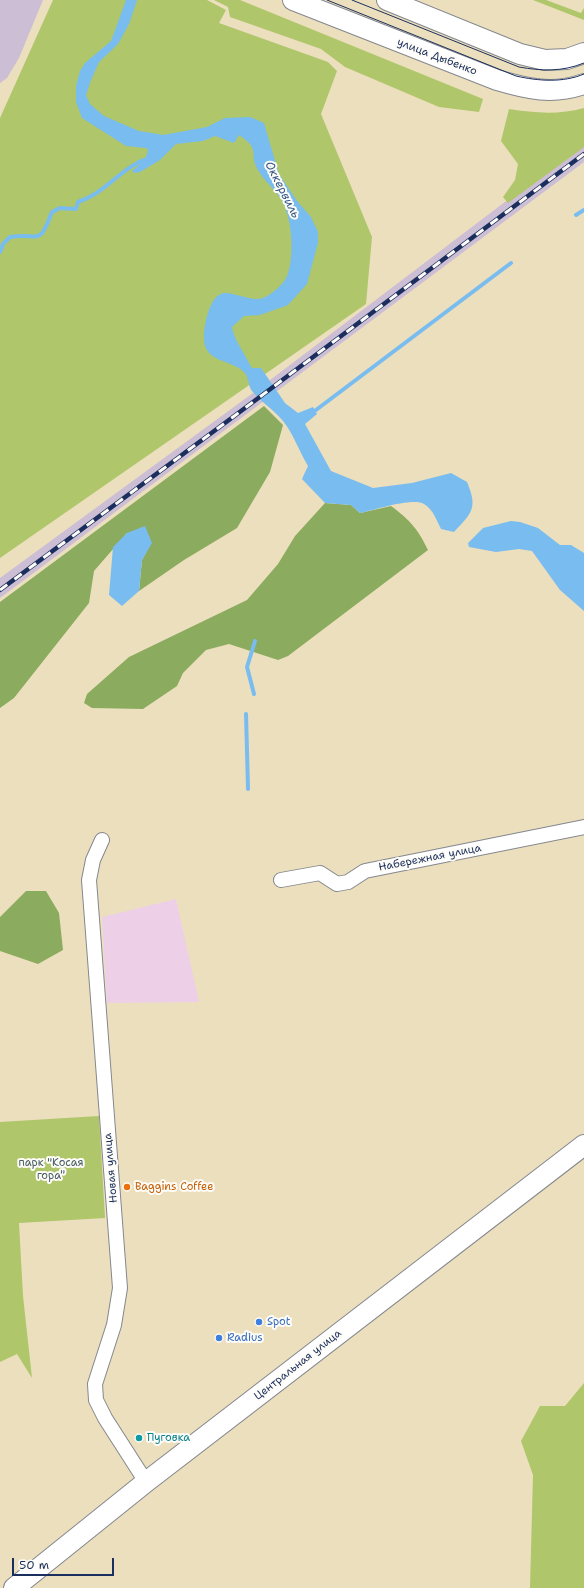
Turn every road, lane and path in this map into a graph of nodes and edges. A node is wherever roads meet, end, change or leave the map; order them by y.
1 (294, 0) edge
2 (387, 0) edge
3 (584, 52) edge
4 (584, 84) edge
5 (584, 827) edge
6 (102, 840) dead end
7 (281, 880) dead end
8 (584, 1145) edge
9 (146, 1482) junction
10 (14, 1588) edge

1 - 4 street, улица Дыбенко
2 - 3 street
5 - 7 street, Набережная улица
6 - 9 street, Новая улица
8 - 9 street, Центральная улица
9 - 10 street, Центральная улица

